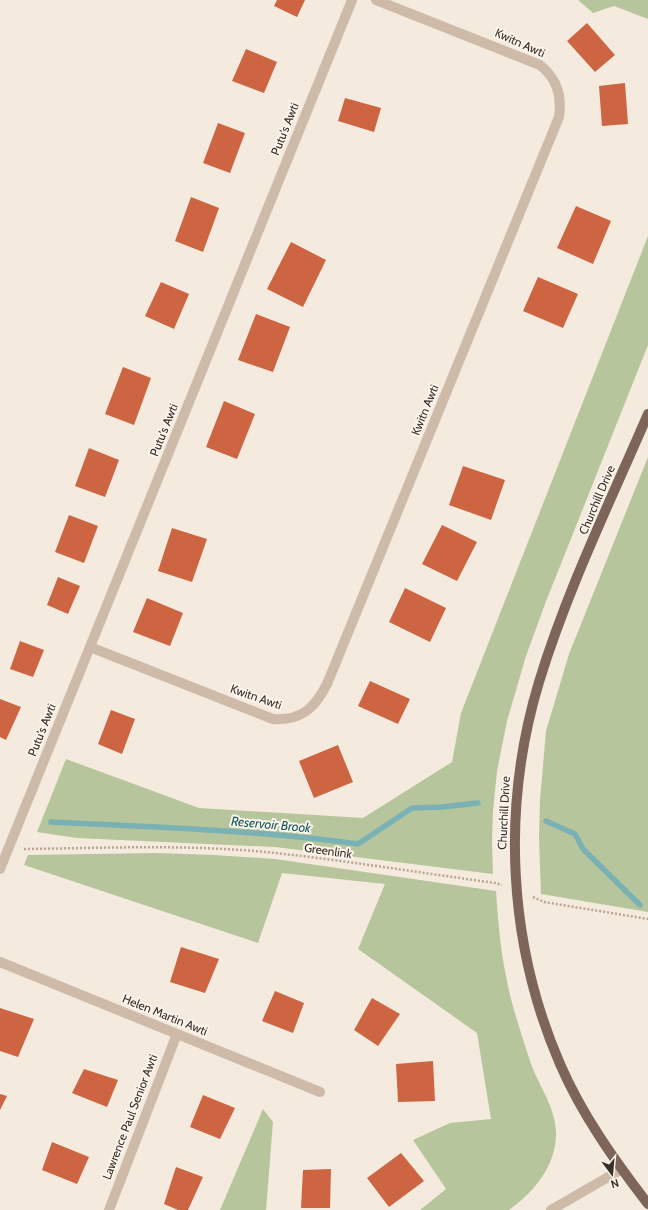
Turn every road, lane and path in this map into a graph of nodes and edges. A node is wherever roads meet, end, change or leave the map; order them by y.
1 (352, 0) edge
2 (376, 0) edge
3 (648, 414) edge
4 (90, 647) junction
5 (8, 849) junction
6 (0, 869) edge
7 (516, 891) junction
8 (648, 919) edge
9 (0, 962) edge
10 (176, 1034) junction
11 (320, 1092) dead end
12 (622, 1169) junction
13 (648, 1204) edge
14 (108, 1210) edge
15 (551, 1210) edge

1 - 4 street, Putu's Awti
2 - 4 street, Kwitn Awti
3 - 7 main road, Churchill Drive
4 - 5 street, Putu's Awti
5 - 6 street, Putu's Awti
5 - 7 path, Greenlink
7 - 8 path, Greenlink
7 - 12 main road, Churchill Drive
9 - 10 street, Helen Martin Awti
10 - 11 street, Helen Martin Awti
10 - 14 street, Lawrence Paul Senior Awti
12 - 13 main road, Churchill Drive
12 - 15 street

